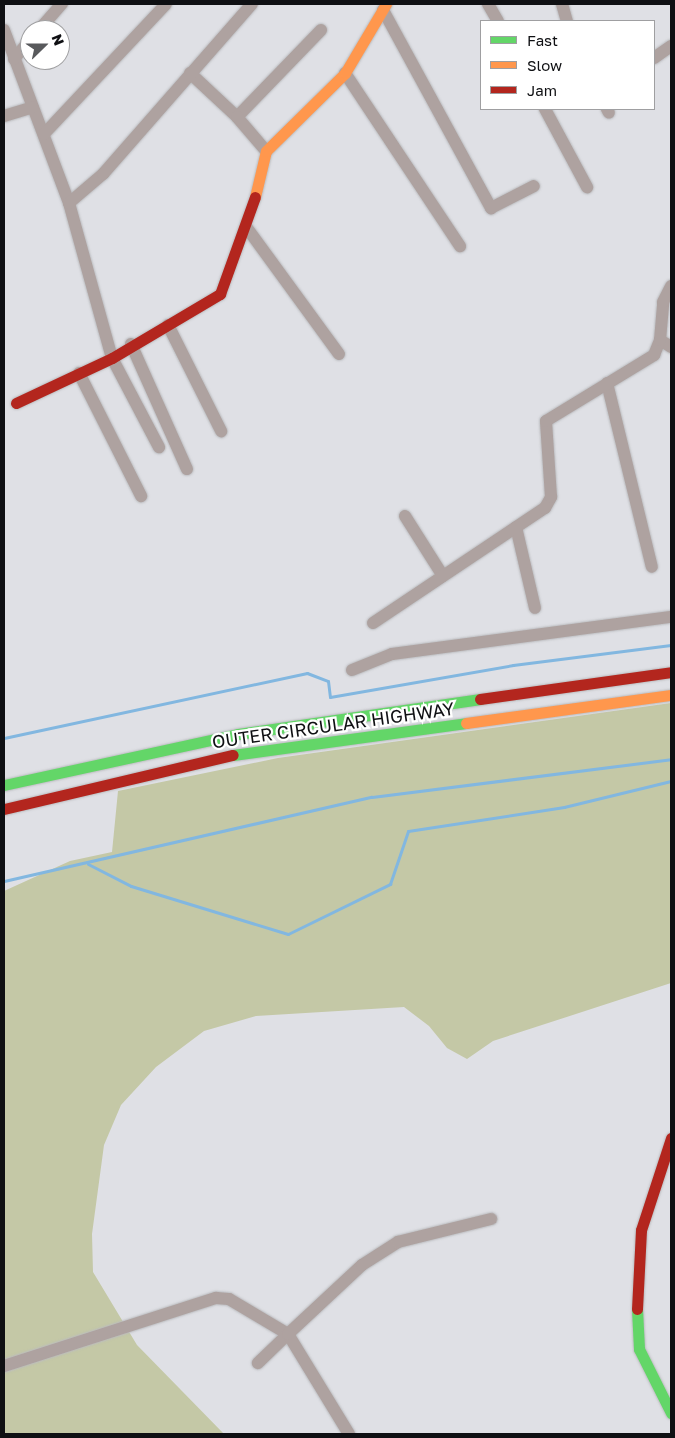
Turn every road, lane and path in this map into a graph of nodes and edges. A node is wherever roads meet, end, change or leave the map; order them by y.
1 (62, 4) edge
2 (166, 4) edge
3 (252, 4) edge
4 (488, 4) edge
5 (562, 4) edge
6 (385, 7) edge
7 (48, 20) edge
8 (497, 20) edge
9 (567, 20) edge
10 (4, 30) edge
11 (321, 30) dead end
12 (671, 46) edge
13 (20, 52) edge
14 (655, 57) edge
15 (14, 59) junction
16 (190, 73) junction
17 (345, 73) junction
18 (33, 107) junction
19 (545, 110) edge
20 (4, 116) edge
21 (237, 117) junction
22 (44, 134) junction
23 (266, 150) junction
24 (534, 186) dead end
25 (586, 187) dead end
26 (69, 203) junction
27 (247, 228) junction
28 (460, 246) dead end
29 (671, 286) edge
30 (168, 325) junction
31 (132, 344) junction
32 (666, 344) edge
33 (339, 354) dead end
34 (112, 358) junction
35 (79, 374) junction
36 (607, 383) junction
37 (16, 404) dead end
38 (222, 431) dead end
39 (160, 447) dead end
40 (187, 469) dead end
41 (141, 496) dead end
42 (405, 516) dead end
43 (516, 527) junction
44 (652, 567) dead end
45 (443, 576) junction
46 (535, 608) dead end
47 (671, 617) edge
48 (373, 623) dead end
49 (352, 670) dead end
50 (671, 672) edge
51 (671, 695) edge
52 (4, 785) edge
53 (4, 808) edge
54 (671, 1138) edge
55 (491, 1220) dead end
56 (288, 1334) junction
57 (258, 1363) dead end
58 (4, 1366) edge
59 (671, 1413) edge
60 (349, 1434) edge

1 - 7 street
2 - 22 street
3 - 16 street
4 - 8 street
5 - 9 street
6 - 17 main road
6 - 24 street
10 - 15 street
11 - 21 street
12 - 14 street
13 - 15 street
15 - 18 street
16 - 21 street
16 - 26 street
17 - 23 main road
17 - 28 street
18 - 20 street
18 - 22 street
19 - 25 street
21 - 23 street
22 - 26 street
23 - 27 main road
26 - 34 street
27 - 30 main road
27 - 33 street
29 - 32 street
30 - 31 main road
30 - 38 street
31 - 34 main road
31 - 40 street
32 - 36 street
34 - 35 main road
34 - 39 street
35 - 37 main road
35 - 41 street
36 - 43 street
36 - 44 street
42 - 45 street
43 - 45 street
43 - 46 street
45 - 48 street
47 - 49 street
50 - 52 main road, OUTER CIRCULAR HIGHWAY
51 - 53 main road, OUTER CIRCULAR HIGHWAY
54 - 59 main road
55 - 56 street
56 - 57 street
56 - 58 street
56 - 60 street

